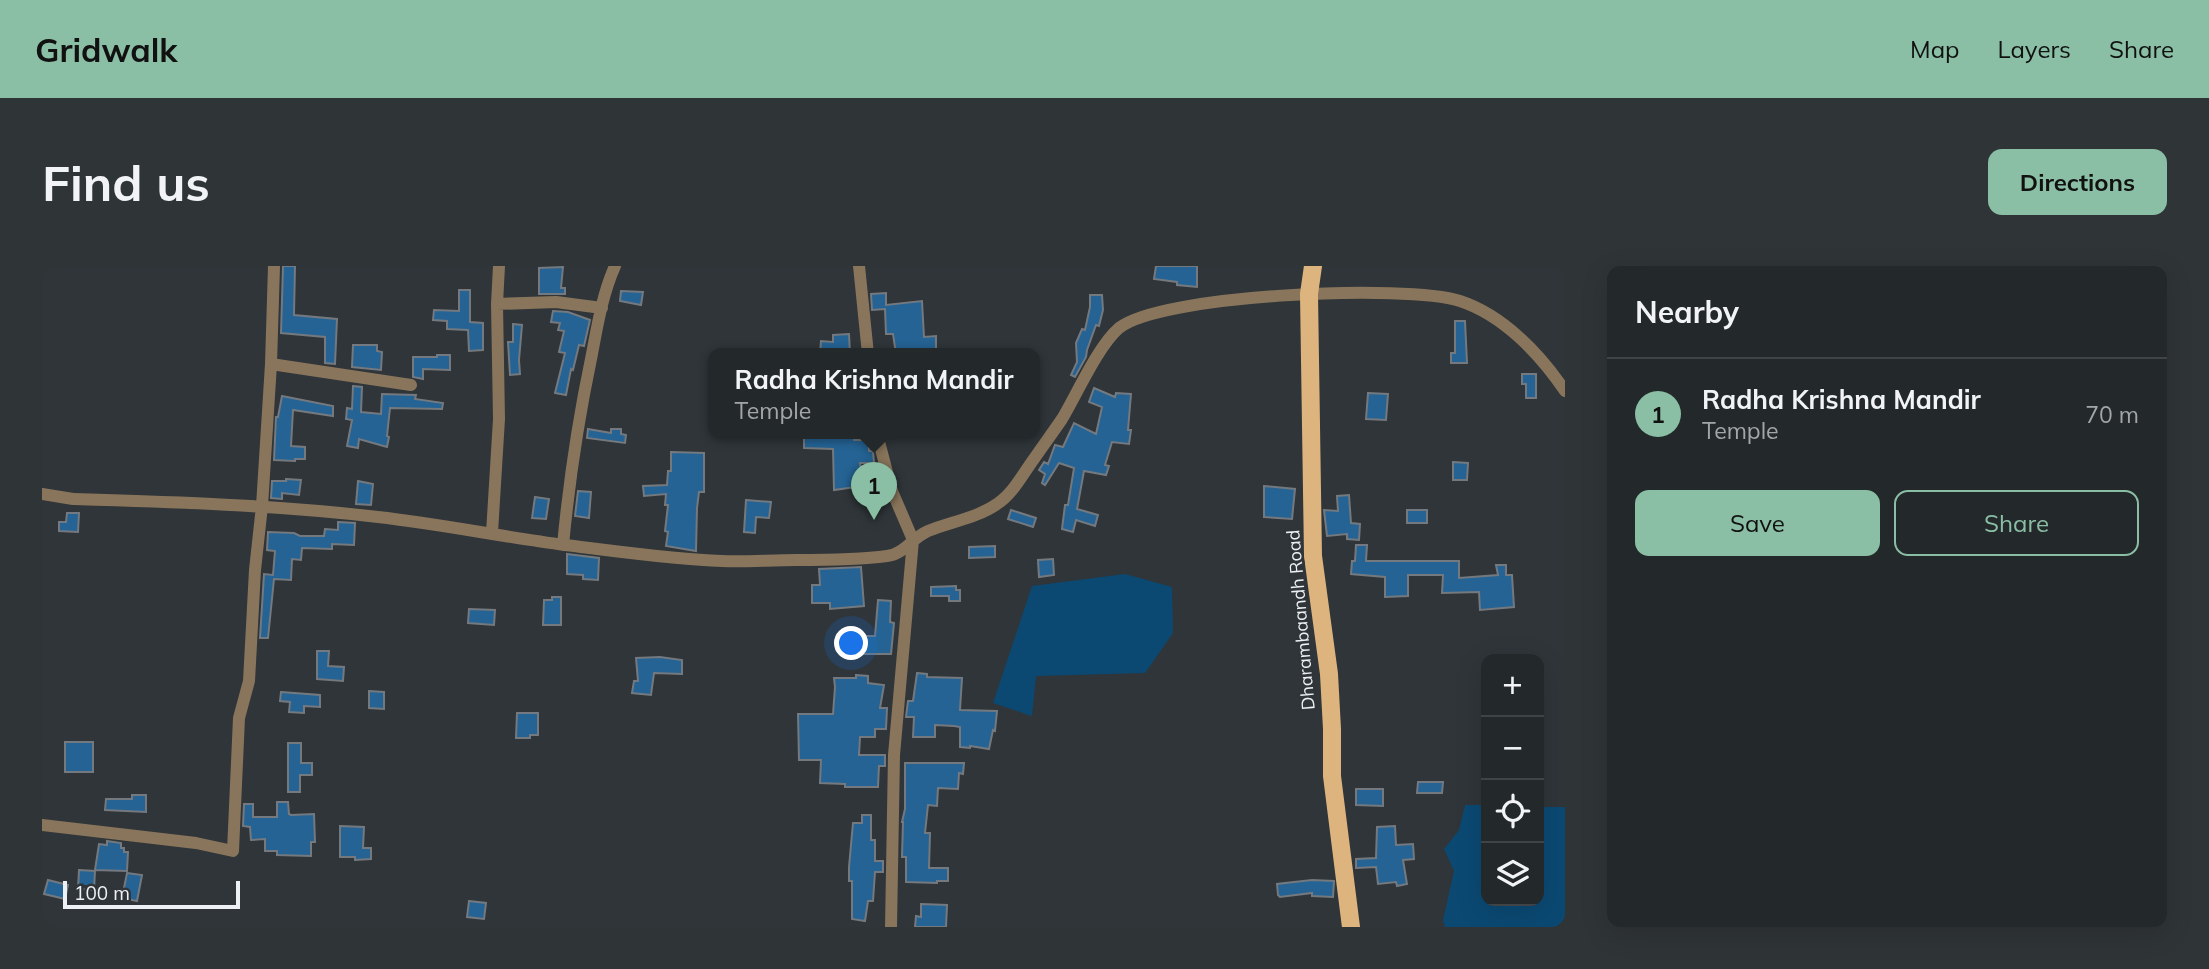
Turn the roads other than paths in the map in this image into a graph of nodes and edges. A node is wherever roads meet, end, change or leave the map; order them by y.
1 (274, 266) edge
2 (499, 266) edge
3 (615, 266) edge
4 (859, 266) edge
5 (1313, 266) edge
6 (1309, 294) junction
7 (497, 304) junction
8 (602, 309) junction
9 (867, 348) edge
10 (271, 365) junction
11 (411, 385) dead end
12 (1565, 391) edge
13 (878, 439) edge
14 (42, 494) edge
15 (262, 506) junction
16 (492, 533) junction
17 (913, 540) junction
18 (563, 545) junction
19 (42, 825) edge
20 (891, 927) edge
21 (1351, 927) edge

1 - 10 street
2 - 7 street
3 - 8 street
4 - 9 street
5 - 6 main road, Dharambaandh Road
6 - 12 street
6 - 17 street
6 - 21 main road, Dharambaandh Road
7 - 8 street
7 - 16 street
8 - 18 street
10 - 11 street
10 - 15 street
13 - 17 street
14 - 15 street
15 - 16 street
15 - 19 street
16 - 18 street
17 - 18 street
17 - 20 street

